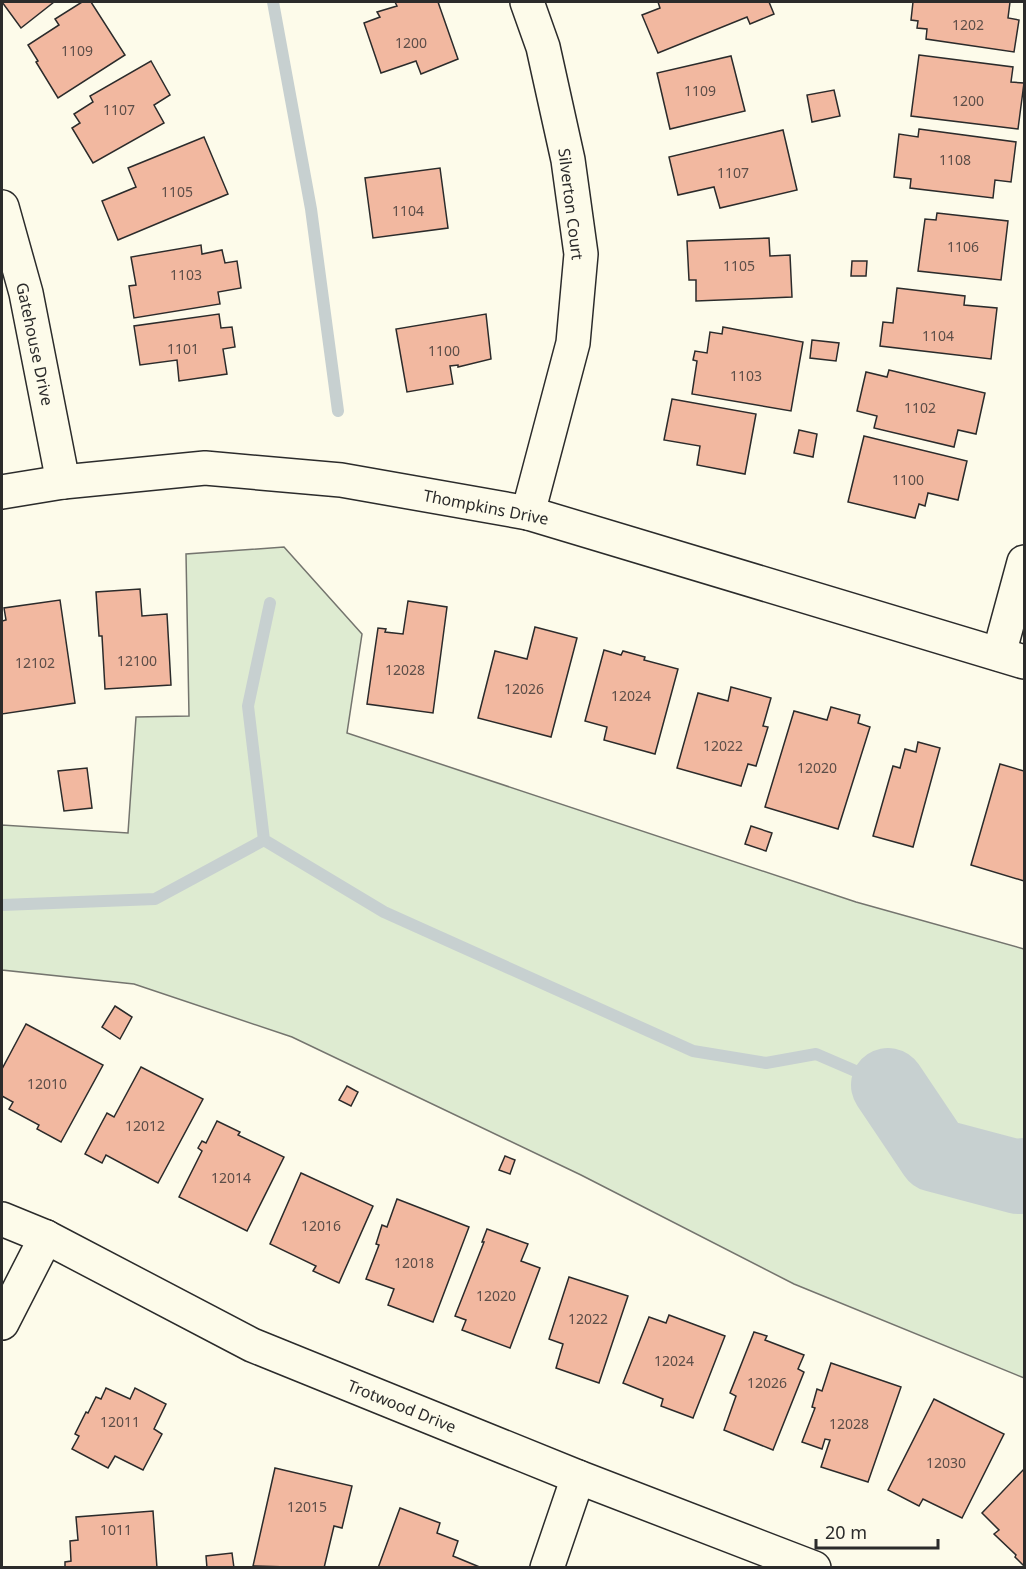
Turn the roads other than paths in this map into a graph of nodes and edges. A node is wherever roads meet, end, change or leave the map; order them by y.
1 (527, 2) edge
2 (2, 207) edge
3 (63, 482) junction
4 (2, 492) edge
5 (528, 513) junction
6 (1024, 562) edge
7 (1012, 658) edge
8 (2, 1219) edge
9 (46, 1237) junction
10 (2, 1323) edge
11 (578, 1477) junction
12 (547, 1568) edge
13 (814, 1568) edge

1 - 5 street, Silverton Court
2 - 3 street, Gatehouse Drive
3 - 4 street, Thompkins Drive
3 - 5 street, Thompkins Drive
5 - 7 street, Thompkins Drive
6 - 7 street
8 - 9 street, Trotwood Drive
9 - 10 street
9 - 11 street, Trotwood Drive
11 - 12 street
11 - 13 street, Trotwood Drive

